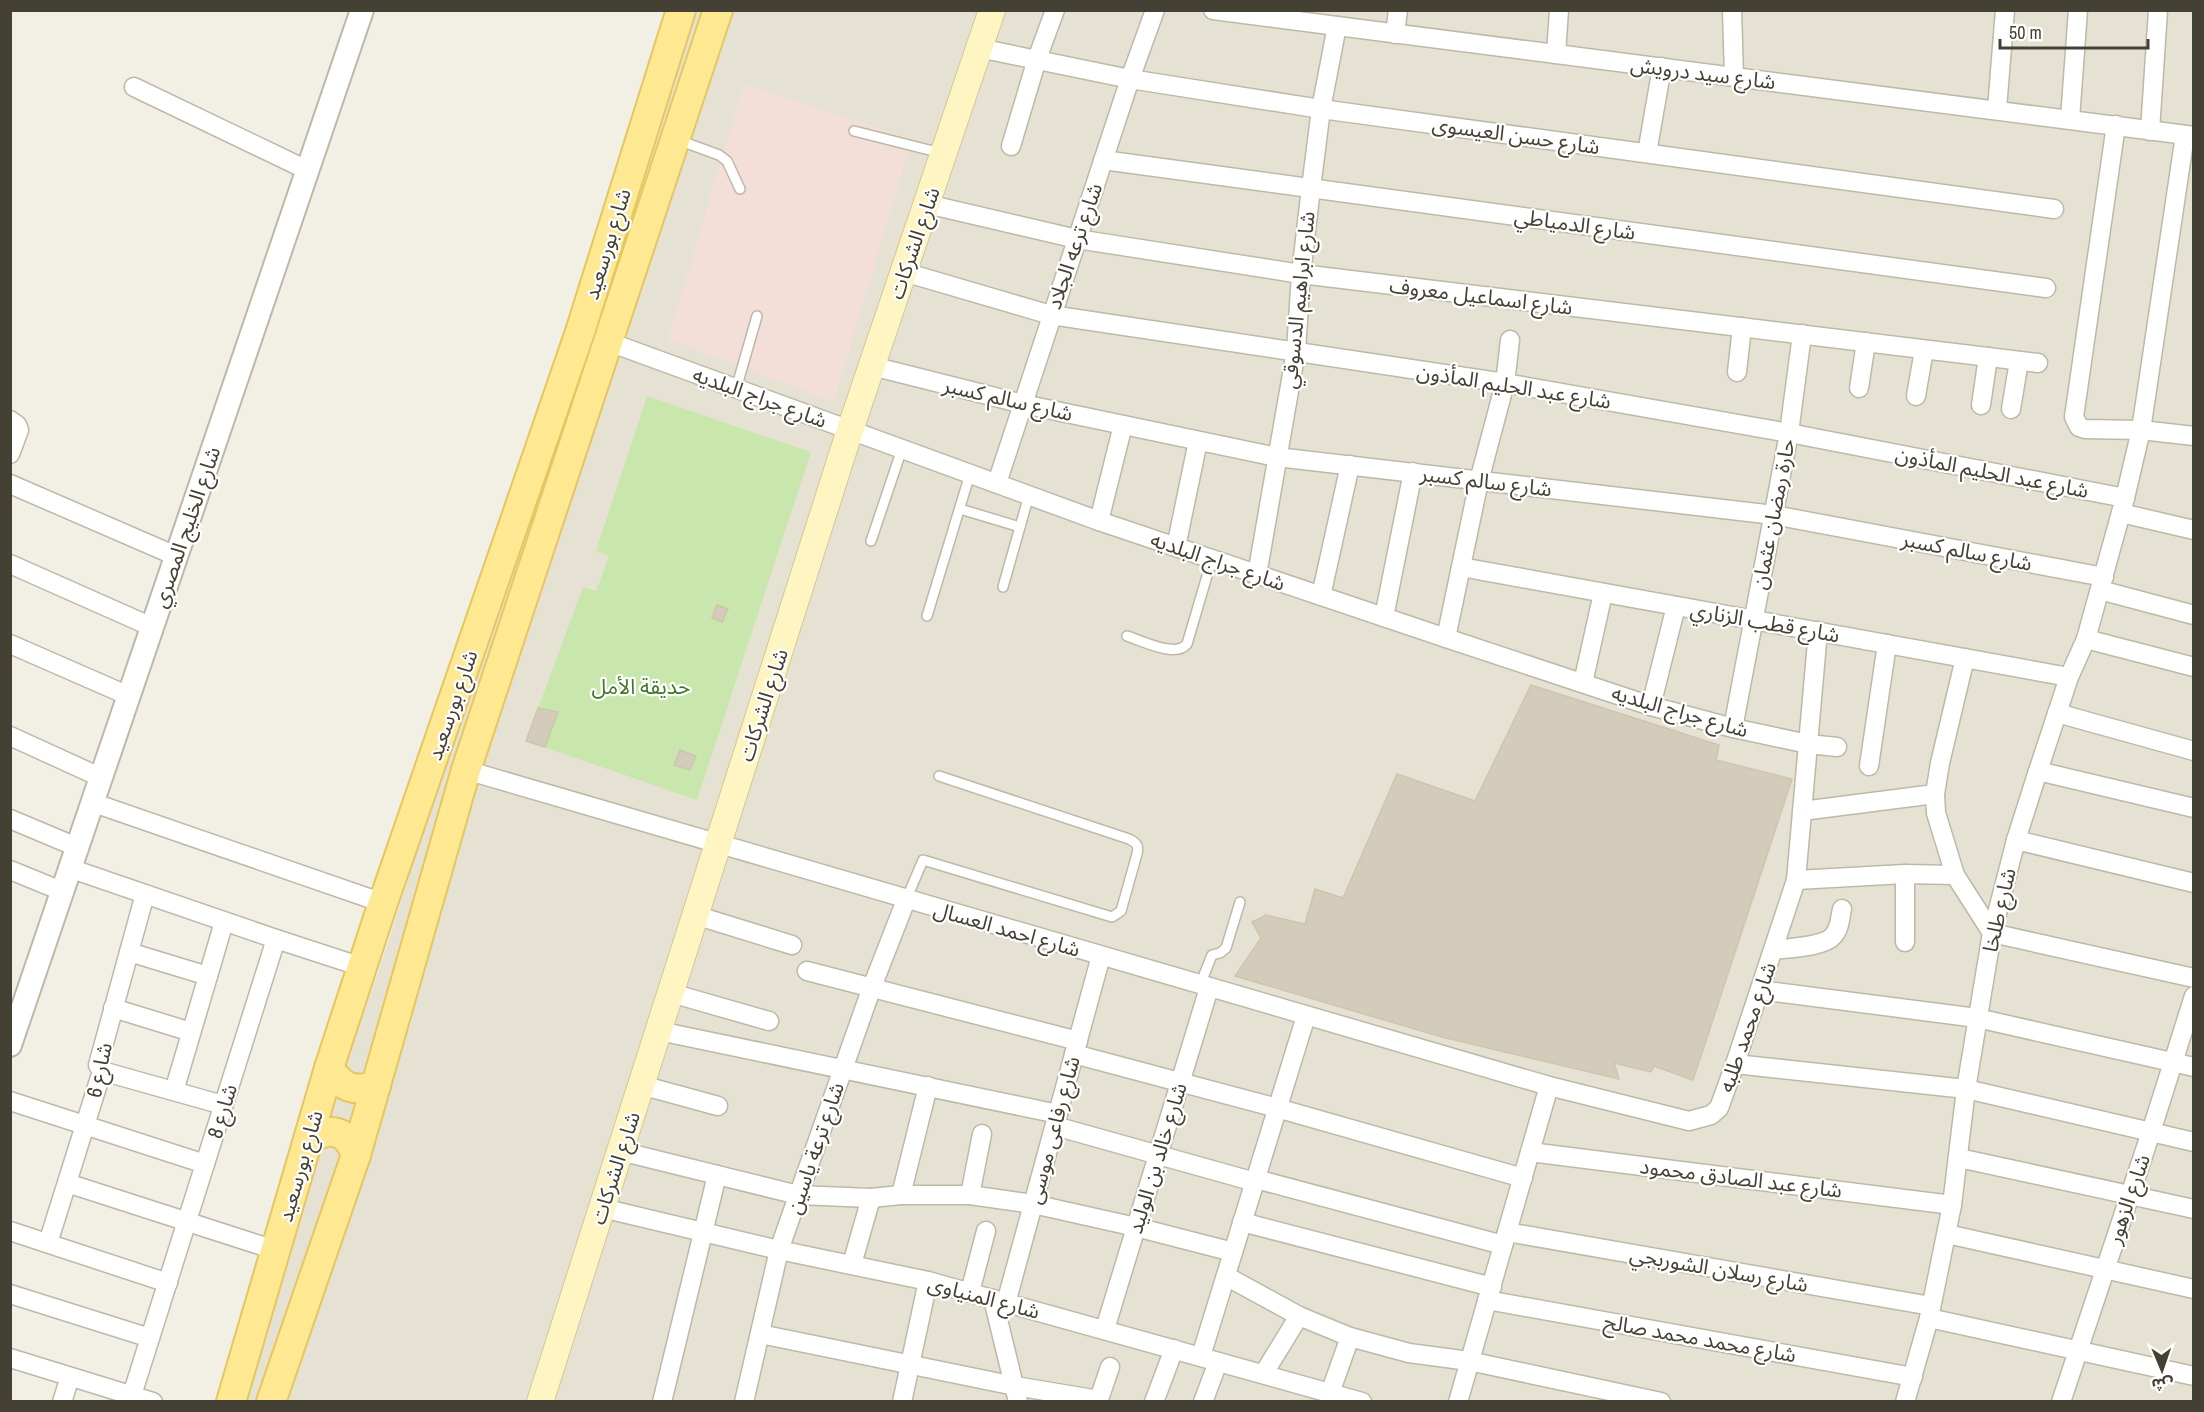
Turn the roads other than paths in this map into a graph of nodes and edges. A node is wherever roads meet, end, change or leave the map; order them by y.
1 (681, 10) edge
2 (718, 10) edge
3 (992, 10) edge
4 (1055, 10) edge
5 (1155, 10) edge
6 (1213, 10) edge
7 (1398, 10) edge
8 (1559, 10) edge
9 (1732, 10) edge
10 (2078, 10) edge
11 (2158, 10) edge
12 (2002, 11) edge
13 (357, 12) edge
14 (1246, 13) edge
15 (1326, 20) edge
16 (1395, 33) junction
17 (979, 48) junction
18 (1556, 54) junction
19 (1037, 59) junction
20 (1662, 67) junction
21 (1734, 76) junction
22 (1130, 79) junction
23 (134, 87) dead end
24 (1321, 109) junction
25 (1997, 109) junction
26 (2070, 119) junction
27 (2116, 125) junction
28 (854, 131) dead end
29 (2150, 131) junction
30 (2189, 135) edge
31 (676, 139) junction
32 (1011, 146) dead end
33 (1647, 153) junction
34 (944, 154) junction
35 (1103, 160) junction
36 (307, 170) junction
37 (1311, 188) junction
38 (740, 189) dead end
39 (927, 204) junction
40 (2054, 209) dead end
41 (1077, 239) junction
42 (904, 272) junction
43 (1301, 274) junction
44 (2046, 288) dead end
45 (1051, 315) junction
46 (757, 316) dead end
47 (1742, 327) junction
48 (1802, 334) junction
49 (1510, 340) dead end
50 (609, 342) junction
51 (1866, 342) junction
52 (1924, 350) junction
53 (1296, 351) junction
54 (1988, 357) junction
55 (2019, 361) junction
56 (2038, 363) dead end
57 (872, 366) junction
58 (1737, 372) dead end
59 (1505, 383) junction
60 (1859, 388) dead end
61 (736, 389) junction
62 (1916, 396) dead end
63 (1023, 404) junction
64 (1981, 405) dead end
65 (2011, 409) dead end
66 (10, 420) edge
67 (1123, 425) junction
68 (850, 430) junction
69 (2141, 430) junction
70 (1789, 433) junction
71 (2193, 436) edge
72 (1198, 441) junction
73 (902, 448) junction
74 (10, 454) edge
75 (1277, 457) junction
76 (1350, 465) junction
77 (1413, 472) junction
78 (970, 474) junction
79 (1479, 481) junction
80 (996, 483) junction
81 (10, 484) edge
82 (1029, 495) junction
83 (2123, 506) junction
84 (960, 508) junction
85 (1774, 515) junction
86 (1099, 521) junction
87 (1020, 528) junction
88 (2193, 530) edge
89 (871, 541) dead end
90 (1176, 547) junction
91 (176, 556) junction
92 (1212, 559) junction
93 (10, 564) edge
94 (1461, 567) junction
95 (1257, 575) junction
96 (2102, 584) junction
97 (1003, 587) dead end
98 (1603, 593) junction
99 (1321, 596) junction
100 (1676, 606) junction
101 (2193, 615) edge
102 (927, 616) dead end
103 (1384, 617) junction
104 (1752, 620) junction
105 (152, 627) junction
106 (1818, 632) junction
107 (1127, 636) dead end
108 (1446, 638) junction
109 (2086, 639) junction
110 (10, 644) edge
111 (1887, 644) junction
112 (1965, 658) junction
113 (2193, 667) edge
114 (2069, 677) junction
115 (1583, 683) junction
116 (129, 696) junction
117 (1651, 706) junction
118 (2057, 713) junction
119 (1733, 728) junction
120 (10, 736) edge
121 (1808, 744) junction
122 (1837, 747) dead end
123 (2193, 751) edge
124 (1869, 766) dead end
125 (466, 770) junction
126 (2038, 771) junction
127 (939, 776) dead end
128 (102, 778) junction
129 (1935, 795) junction
130 (94, 803) junction
131 (2193, 808) edge
132 (1802, 811) junction
133 (10, 819) edge
134 (2016, 840) junction
135 (718, 845) junction
136 (75, 859) junction
137 (10, 870) edge
138 (1905, 874) junction
139 (1955, 875) junction
140 (1796, 880) junction
141 (2193, 883) edge
142 (64, 892) junction
143 (145, 894) junction
144 (906, 900) junction
145 (1240, 902) dead end
146 (384, 903) junction
147 (1842, 909) dead end
148 (695, 915) junction
149 (225, 922) junction
150 (1992, 933) junction
151 (276, 939) junction
152 (1905, 942) dead end
153 (792, 945) dead end
154 (1774, 950) junction
155 (129, 952) junction
156 (1101, 956) junction
157 (363, 967) junction
158 (807, 971) dead end
159 (208, 976) junction
160 (2193, 978) edge
161 (1205, 986) junction
162 (872, 987) junction
163 (1760, 990) junction
164 (671, 993) junction
165 (2193, 996) edge
166 (113, 1008) junction
167 (1306, 1016) junction
168 (1977, 1018) junction
169 (769, 1021) dead end
170 (658, 1030) junction
171 (191, 1032) junction
172 (10, 1045) edge
173 (1076, 1047) junction
174 (2172, 1062) junction
175 (1735, 1064) junction
176 (2193, 1067) edge
177 (329, 1068) junction
178 (843, 1068) junction
179 (102, 1071) junction
180 (1180, 1083) junction
181 (641, 1085) junction
182 (376, 1086) junction
183 (928, 1086) junction
184 (1549, 1086) junction
185 (1966, 1089) junction
186 (174, 1091) junction
187 (10, 1101) edge
188 (224, 1105) junction
189 (718, 1106) dead end
190 (1277, 1108) junction
191 (1056, 1120) junction
192 (85, 1125) junction
193 (2151, 1132) junction
194 (982, 1134) dead end
195 (308, 1141) junction
196 (2193, 1142) edge
197 (620, 1151) junction
198 (1530, 1152) junction
199 (356, 1155) junction
200 (1158, 1155) junction
201 (1959, 1158) junction
202 (205, 1164) junction
203 (717, 1175) junction
204 (1523, 1178) junction
205 (1255, 1180) junction
206 (67, 1183) junction
207 (798, 1195) junction
208 (901, 1195) junction
209 (969, 1195) junction
210 (2129, 1195) junction
211 (871, 1198) junction
212 (1033, 1204) junction
213 (1952, 1204) junction
214 (602, 1208) junction
215 (2193, 1209) edge
216 (187, 1222) junction
217 (1242, 1222) junction
218 (1136, 1227) junction
219 (10, 1231) edge
220 (986, 1231) dead end
221 (703, 1232) junction
222 (1947, 1234) junction
223 (1505, 1239) junction
224 (48, 1243) junction
225 (276, 1250) junction
226 (779, 1250) junction
227 (1233, 1252) junction
228 (852, 1264) junction
229 (2104, 1269) junction
230 (1226, 1276) junction
231 (928, 1281) junction
232 (168, 1283) junction
233 (2193, 1289) edge
234 (970, 1292) junction
235 (1490, 1293) junction
236 (10, 1294) edge
237 (999, 1301) junction
238 (1930, 1312) junction
239 (1299, 1316) junction
240 (1105, 1329) junction
241 (760, 1334) junction
242 (1350, 1337) junction
243 (150, 1338) junction
244 (1174, 1349) junction
245 (2078, 1350) junction
246 (10, 1358) edge
247 (1210, 1359) junction
248 (1469, 1361) junction
249 (910, 1364) junction
250 (1110, 1367) dead end
251 (1264, 1373) junction
252 (2193, 1376) edge
253 (70, 1377) junction
254 (1913, 1377) junction
255 (1302, 1393) edge
256 (1330, 1393) junction
257 (1017, 1394) edge
258 (132, 1395) junction
259 (62, 1401) edge
260 (153, 1401) edge
261 (231, 1401) edge
262 (271, 1401) edge
263 (540, 1401) edge
264 (662, 1401) edge
265 (744, 1401) edge
266 (902, 1401) edge
267 (1099, 1401) edge
268 (1154, 1401) edge
269 (1203, 1401) edge
270 (1362, 1401) edge
271 (1458, 1401) edge
272 (1661, 1401) edge
273 (1905, 1401) edge
274 (2061, 1401) edge

1 - 146 main road, شارع بورسعيد
2 - 31 main road, شارع بورسعيد
3 - 17 main road, شارع الشركات
4 - 19 street
5 - 22 street, شارع ترعه الجلاد
6 - 14 street, شارع سيد درويش
7 - 16 street
8 - 18 street
9 - 21 street
10 - 26 street
11 - 29 street
12 - 25 street
13 - 36 street, شارع الخليج المصري
14 - 15 street, شارع سيد درويش
15 - 16 street, شارع سيد درويش
15 - 24 street, شارع ابراهيم الدسوقي
16 - 18 street, شارع سيد درويش
17 - 19 street, شارع حسن العيسوى
17 - 34 main road, شارع الشركات
18 - 20 street, شارع سيد درويش
19 - 22 street, شارع حسن العيسوى
19 - 32 street
20 - 21 street, شارع سيد درويش
20 - 33 street
21 - 25 street, شارع سيد درويش
22 - 24 street, شارع حسن العيسوى
22 - 35 street, شارع ترعه الجلاد
23 - 36 street
24 - 33 street, شارع حسن العيسوى
24 - 37 street, شارع ابراهيم الدسوقي
25 - 26 street, شارع سيد درويش
26 - 27 street, شارع سيد درويش
27 - 29 street, شارع سيد درويش
27 - 69 street
28 - 34 lane
29 - 30 street, شارع سيد درويش
30 - 69 street, شارع طلخا
31 - 38 lane
31 - 50 main road, شارع بورسعيد
33 - 40 street, شارع حسن العيسوى
34 - 39 main road, شارع الشركات
35 - 37 street, شارع الدمياطي
35 - 41 street, شارع ترعه الجلاد
36 - 91 street, شارع الخليج المصري
37 - 43 street, شارع ابراهيم الدسوقي
37 - 44 street, شارع الدمياطي
39 - 41 street, شارع اسماعيل معروف
39 - 42 main road, شارع الشركات
41 - 43 street, شارع اسماعيل معروف
41 - 45 street, شارع ترعه الجلاد
42 - 45 street, شارع عبد الحليم المأذون
42 - 57 main road, شارع الشركات
43 - 47 street, شارع اسماعيل معروف
43 - 53 street, شارع ابراهيم الدسوقي
45 - 53 street, شارع عبد الحليم المأذون
45 - 63 street, شارع ترعه الجلاد
46 - 61 lane
47 - 48 street, شارع اسماعيل معروف
47 - 58 street
48 - 51 street, شارع اسماعيل معروف
48 - 70 street, حارة رمضان عثمان
49 - 59 street
50 - 61 street, شارع جراج البلديه
50 - 125 main road, شارع بورسعيد
51 - 52 street, شارع اسماعيل معروف
51 - 60 street
52 - 54 street, شارع اسماعيل معروف
52 - 62 street
53 - 59 street, شارع عبد الحليم المأذون
53 - 75 street, شارع ابراهيم الدسوقي
54 - 55 street, شارع اسماعيل معروف
54 - 64 street
55 - 56 street, شارع اسماعيل معروف
55 - 65 street
57 - 63 street, شارع سالم كسبر
57 - 68 main road, شارع الشركات
59 - 70 street, شارع عبد الحليم المأذون
59 - 79 street
61 - 68 street, شارع جراج البلديه
63 - 67 street, شارع سالم كسبر
63 - 80 street, شارع ترعه الجلاد
66 - 74 street
67 - 72 street, شارع سالم كسبر
67 - 86 street
68 - 73 street, شارع جراج البلديه
68 - 135 main road, شارع الشركات
69 - 71 street
69 - 83 street, شارع طلخا
70 - 83 street, شارع عبد الحليم المأذون
70 - 85 street, حارة رمضان عثمان
72 - 75 street, شارع سالم كسبر
72 - 90 street
73 - 78 street, شارع جراج البلديه
73 - 89 lane
75 - 76 street, شارع سالم كسبر
75 - 95 street, شارع ابراهيم الدسوقي
76 - 77 street, شارع سالم كسبر
76 - 99 street
77 - 79 street, شارع سالم كسبر
77 - 103 street
78 - 80 street, شارع جراج البلديه
78 - 84 lane
79 - 85 street, شارع سالم كسبر
79 - 94 street
80 - 82 street, شارع جراج البلديه
81 - 91 street
82 - 86 street, شارع جراج البلديه
82 - 87 lane
83 - 88 street, شارع عبد الحليم المأذون
83 - 96 street, شارع طلخا
84 - 87 lane
84 - 102 lane
85 - 96 street, شارع سالم كسبر
85 - 104 street, حارة رمضان عثمان
86 - 90 street, شارع جراج البلديه
87 - 97 lane
90 - 92 street, شارع جراج البلديه
91 - 105 street, شارع الخليج المصري
92 - 95 street, شارع جراج البلديه
92 - 107 lane
93 - 105 street
94 - 98 street, شارع قطب الزناري
94 - 108 street
95 - 99 street, شارع جراج البلديه
96 - 101 street, شارع سالم كسبر
96 - 109 street, شارع طلخا
98 - 100 street, شارع قطب الزناري
98 - 115 street
99 - 103 street, شارع جراج البلديه
100 - 104 street, شارع قطب الزناري
100 - 117 street
103 - 108 street, شارع جراج البلديه
104 - 106 street, شارع قطب الزناري
104 - 119 street, حارة رمضان عثمان
105 - 116 street, شارع الخليج المصري
106 - 111 street, شارع قطب الزناري
106 - 121 street, شارع محمد طلبه
108 - 115 street, شارع جراج البلديه
109 - 113 street
109 - 114 street, شارع طلخا
110 - 116 street
111 - 112 street, شارع قطب الزناري
111 - 124 street
112 - 114 street, شارع قطب الزناري
112 - 129 street
114 - 118 street, شارع طلخا
115 - 117 street, شارع جراج البلديه
116 - 128 street, شارع الخليج المصري
117 - 119 street, شارع جراج البلديه
118 - 123 street
118 - 126 street, شارع طلخا
119 - 121 street, شارع جراج البلديه
120 - 128 street
121 - 122 street, شارع جراج البلديه
121 - 132 street, شارع محمد طلبه
125 - 135 street, شارع احمد العسال
125 - 182 main road, شارع بورسعيد
126 - 131 street
126 - 134 street, شارع طلخا
127 - 144 lane
128 - 130 street, شارع الخليج المصري
129 - 132 street
129 - 139 street
130 - 136 street, شارع الخليج المصري
130 - 146 street
132 - 140 street, شارع محمد طلبه
133 - 136 street
134 - 141 street
134 - 150 street, شارع طلخا
135 - 144 street, شارع احمد العسال
135 - 148 main road, شارع الشركات
136 - 142 street, شارع الخليج المصري
136 - 143 street
137 - 142 street
138 - 139 street
138 - 140 street
138 - 152 street
139 - 150 street
140 - 154 street, شارع محمد طلبه
142 - 172 street, شارع الخليج المصري
143 - 149 street
143 - 155 street, شارع 6
144 - 156 street, شارع احمد العسال
144 - 162 street, شارع ترعة ياسين
145 - 161 lane
146 - 157 main road, شارع بورسعيد
147 - 154 street
148 - 153 street
148 - 164 main road, شارع الشركات
149 - 151 street
149 - 159 street
150 - 160 street
150 - 168 street, شارع طلخا
151 - 157 street
151 - 188 street, شارع 8
154 - 163 street, شارع محمد طلبه
155 - 159 street
155 - 166 street, شارع 6
156 - 161 street, شارع احمد العسال
156 - 173 street, شارع رفاعى موسى
157 - 177 main road, شارع بورسعيد
158 - 162 street
159 - 171 street
161 - 167 street, شارع احمد العسال
161 - 180 street, شارع خالد بن الوليد
162 - 173 street
162 - 178 street, شارع ترعة ياسين
163 - 168 street
163 - 175 street, شارع محمد طلبه
164 - 169 street
164 - 170 main road, شارع الشركات
165 - 174 street, شارع الزهور
166 - 171 street
166 - 179 street, شارع 6
167 - 184 street, شارع احمد العسال
167 - 190 street
168 - 174 street
168 - 185 street, شارع طلخا
170 - 178 street, شارع رسلان الشوربجي
170 - 181 main road, شارع الشركات
171 - 186 street
173 - 180 street
173 - 191 street, شارع رفاعى موسى
174 - 176 street
174 - 193 street, شارع الزهور
175 - 184 street, شارع محمد طلبه
175 - 185 street
177 - 182 main road
177 - 195 main road, شارع بورسعيد
178 - 183 street, شارع رسلان الشوربجي
178 - 207 street, شارع ترعة ياسين
179 - 186 street
179 - 192 street, شارع 6
180 - 190 street
180 - 200 street, شارع خالد بن الوليد
181 - 189 street
181 - 197 main road, شارع الشركات
182 - 199 main road, شارع بورسعيد
183 - 191 street, شارع رسلان الشوربجي
183 - 208 street
184 - 198 street
185 - 193 street
185 - 201 street, شارع طلخا
186 - 188 street
187 - 192 street
188 - 202 street, شارع 8
190 - 204 street
190 - 205 street
191 - 200 street, شارع رسلان الشوربجي
191 - 212 street, شارع رفاعى موسى
192 - 202 street
192 - 206 street, شارع 6
193 - 196 street
193 - 210 street, شارع الزهور
194 - 209 street
195 - 199 main road
195 - 225 main road, شارع بورسعيد
197 - 203 street
197 - 214 main road, شارع الشركات
198 - 204 street
198 - 213 street, شارع عبد الصادق محمود
199 - 262 main road, شارع بورسعيد
200 - 205 street, شارع رسلان الشوربجي
200 - 218 street, شارع خالد بن الوليد
201 - 210 street
201 - 213 street, شارع طلخا
202 - 216 street, شارع 8
203 - 207 street
203 - 221 street
204 - 223 street
205 - 217 street
205 - 223 street, شارع رسلان الشوربجي
206 - 216 street
206 - 224 street, شارع 6
207 - 211 street
207 - 226 street, شارع ترعة ياسين
208 - 209 street
208 - 211 street
209 - 212 street
210 - 215 street
210 - 229 street, شارع الزهور
211 - 228 street
212 - 218 street
212 - 237 street, شارع رفاعى موسى
213 - 222 street, شارع طلخا
214 - 221 street, شارع المنياوى
214 - 263 main road, شارع الشركات
216 - 225 street
216 - 232 street, شارع 8
217 - 227 street
217 - 235 street, شارع محمد محمد صالح
218 - 227 street
218 - 240 street, شارع خالد بن الوليد
219 - 224 street
220 - 234 street
221 - 226 street, شارع المنياوى
221 - 264 street
222 - 229 street
222 - 238 street, شارع طلخا
223 - 235 street
223 - 238 street, شارع رسلان الشوربجي
224 - 232 street
225 - 261 main road, شارع بورسعيد
226 - 228 street, شارع المنياوى
226 - 241 street, شارع ترعة ياسين
227 - 230 street
228 - 231 street, شارع المنياوى
229 - 233 street
229 - 245 street, شارع الزهور
230 - 239 street
230 - 247 street
231 - 234 street, شارع المنياوى
231 - 249 street
232 - 243 street, شارع 8
234 - 237 street, شارع المنياوى
235 - 248 street
235 - 254 street, شارع محمد محمد صالح
236 - 243 street
237 - 240 street, شارع المنياوى
237 - 257 street
238 - 245 street, شارع رسلان الشوربجي
238 - 254 street, شارع طلخا
239 - 242 street
239 - 251 street
240 - 244 street, شارع المنياوى
241 - 249 street
241 - 265 street, شارع ترعة ياسين
242 - 248 street
242 - 256 street
243 - 258 street, شارع 8
244 - 247 street, شارع المنياوى
244 - 268 street
245 - 252 street, شارع رسلان الشوربجي
245 - 274 street, شارع الزهور
246 - 253 street
247 - 251 street, شارع المنياوى
247 - 269 street
248 - 271 street
248 - 272 street
249 - 257 street
249 - 266 street
250 - 267 street
251 - 255 street, شارع المنياوى
253 - 258 street
253 - 259 street
254 - 273 street, شارع طلخا
255 - 256 street, شارع المنياوى
256 - 270 street, شارع المنياوى
257 - 267 street
258 - 260 street

